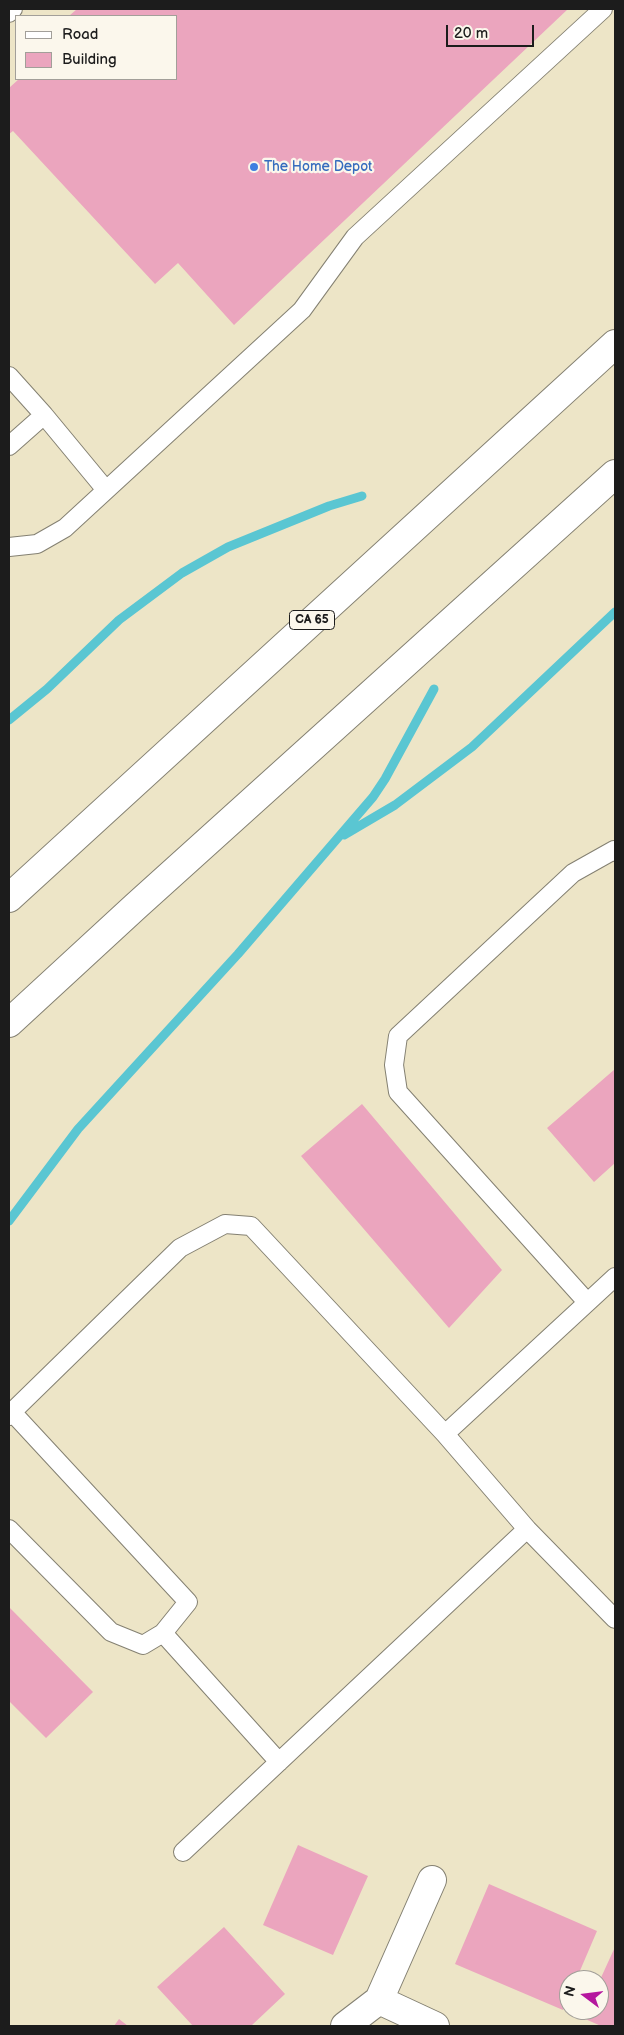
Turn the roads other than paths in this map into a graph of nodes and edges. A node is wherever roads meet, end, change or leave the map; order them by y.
1 (13, 9) edge
2 (603, 9) edge
3 (9, 13) edge
4 (615, 344) edge
5 (9, 376) edge
6 (44, 415) junction
7 (9, 446) edge
8 (615, 474) edge
9 (106, 490) junction
10 (9, 547) edge
11 (615, 851) edge
12 (9, 898) edge
13 (9, 1023) edge
14 (615, 1277) edge
15 (587, 1302) junction
16 (10, 1414) edge
17 (445, 1434) junction
18 (9, 1529) edge
19 (527, 1529) junction
20 (615, 1619) edge
21 (163, 1633) junction
22 (279, 1762) junction
23 (183, 1852) dead end
24 (432, 1880) dead end
25 (379, 2000) junction
26 (345, 2026) edge
27 (435, 2026) edge

1 - 3 lane
2 - 9 lane
4 - 12 main road, CA 65
5 - 6 lane
6 - 7 lane
6 - 9 lane
8 - 13 main road
9 - 10 lane
11 - 15 lane
14 - 15 lane
15 - 17 lane
16 - 17 lane
16 - 21 lane
17 - 19 lane
18 - 21 lane
19 - 20 lane
19 - 22 lane
21 - 22 lane
22 - 23 lane
24 - 25 main road
25 - 26 main road
25 - 27 main road

